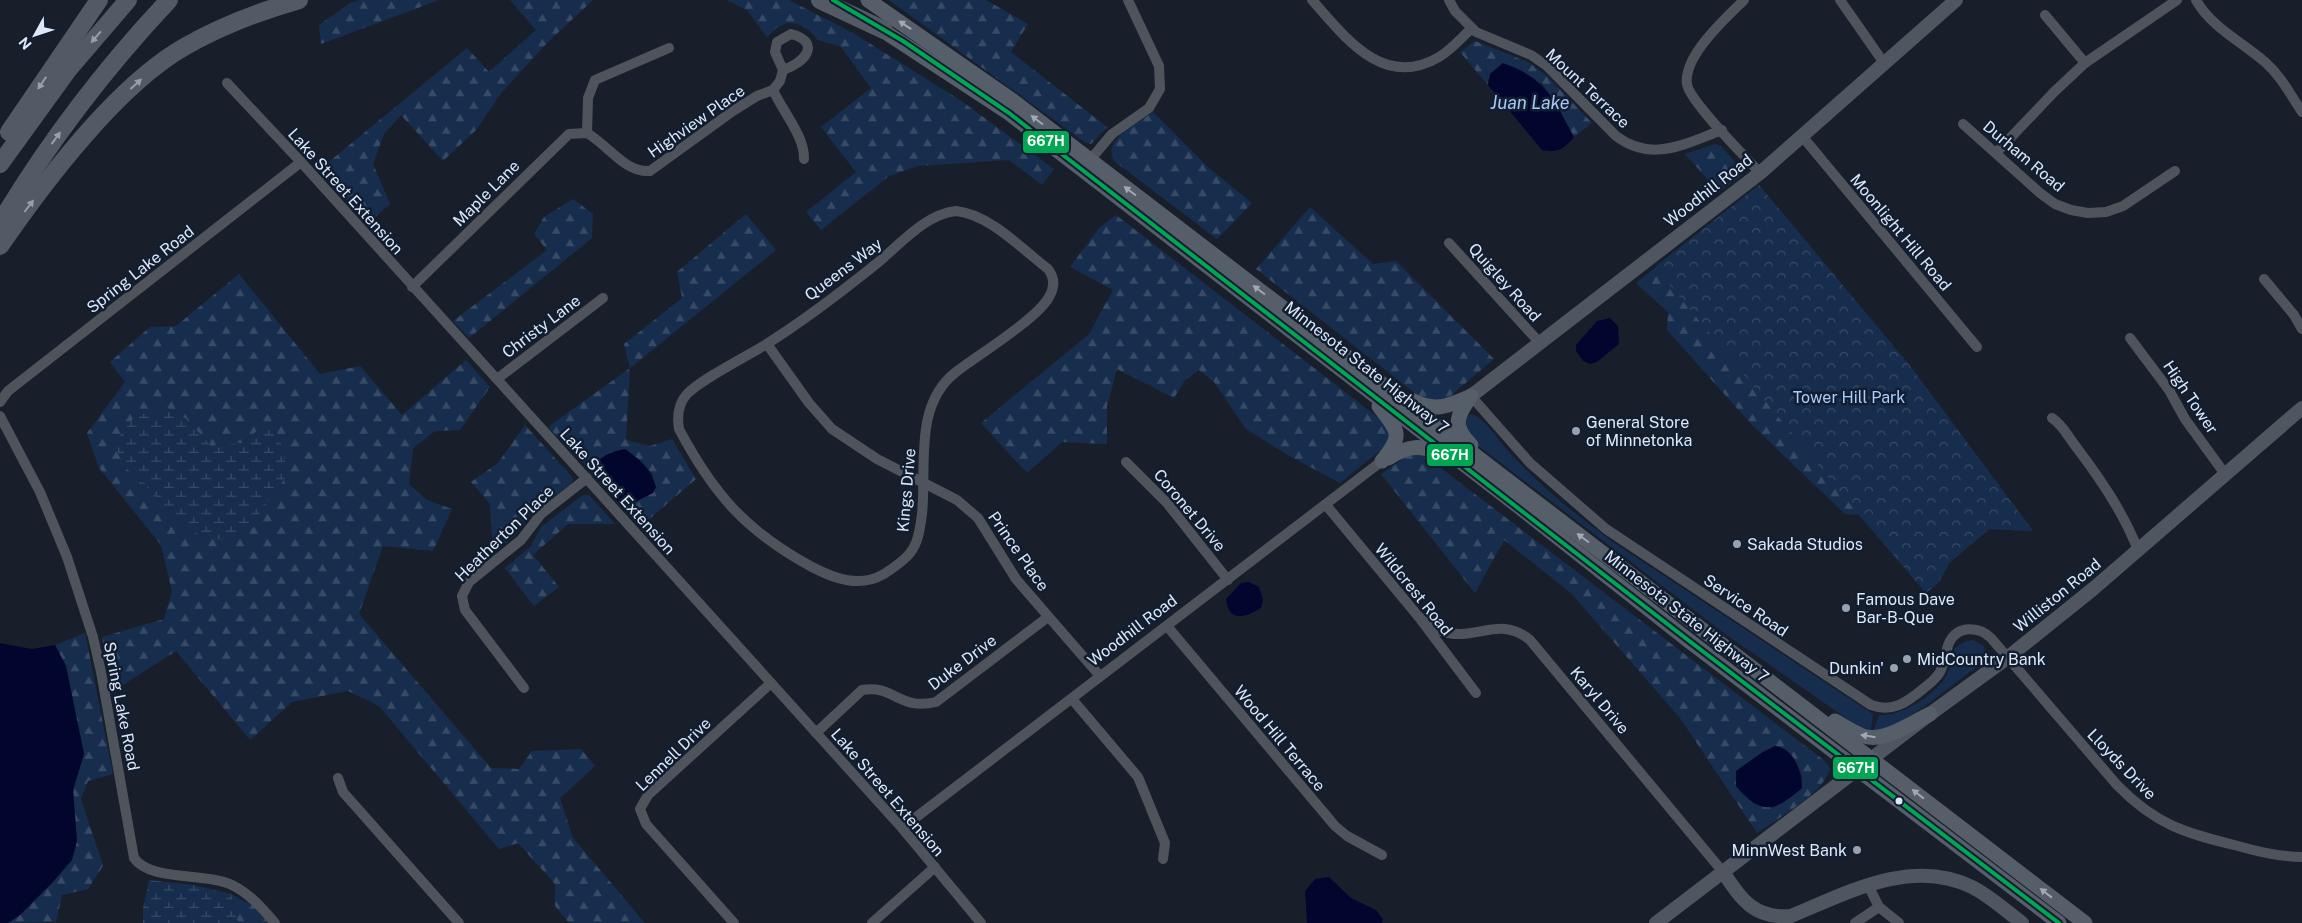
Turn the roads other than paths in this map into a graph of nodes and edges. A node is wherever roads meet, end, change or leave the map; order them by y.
1 (99, 0) edge
2 (128, 0) edge
3 (169, 0) edge
4 (299, 0) edge
5 (820, 0) edge
6 (833, 0) edge
7 (868, 0) edge
8 (1128, 0) edge
9 (1312, 0) edge
10 (1449, 0) edge
11 (1744, 0) edge
12 (1840, 0) edge
13 (1956, 0) edge
14 (2177, 0) edge
15 (2196, 0) edge
16 (2045, 16) dead end
17 (1471, 29) junction
18 (884, 30) junction
19 (670, 48) dead end
20 (1884, 63) junction
21 (2085, 63) junction
22 (783, 70) dead end
23 (227, 83) dead end
24 (773, 90) junction
25 (2298, 95) edge
26 (2302, 112) edge
27 (1963, 124) dead end
28 (1722, 130) junction
29 (587, 133) junction
30 (1802, 136) junction
31 (0, 147) edge
32 (1996, 153) junction
33 (804, 159) dead end
34 (1090, 160) junction
35 (301, 162) junction
36 (0, 164) edge
37 (2175, 171) dead end
38 (1760, 172) junction
39 (0, 223) edge
40 (1449, 242) dead end
41 (0, 246) edge
42 (1054, 279) joint
43 (2264, 279) dead end
44 (412, 287) junction
45 (603, 298) dead end
46 (2302, 329) edge
47 (2130, 338) dead end
48 (1539, 342) junction
49 (767, 344) junction
50 (1977, 347) dead end
51 (496, 378) junction
52 (1383, 393) junction
53 (1471, 396) junction
54 (0, 402) edge
55 (2302, 408) edge
56 (0, 416) edge
57 (2052, 418) dead end
58 (684, 439) joint
59 (1450, 455) junction
60 (1382, 461) junction
61 (1126, 462) dead end
62 (1494, 470) junction
63 (2225, 474) junction
64 (587, 478) junction
65 (923, 484) junction
66 (1326, 505) junction
67 (2138, 550) junction
68 (1228, 580) junction
69 (1048, 616) junction
70 (1418, 616) junction
71 (1167, 626) junction
72 (2007, 658) junction
73 (1100, 676) junction
74 (771, 682) junction
75 (524, 688) dead end
76 (1476, 693) dead end
77 (1787, 693) junction
78 (1072, 699) junction
79 (1930, 714) junction
80 (816, 733) junction
81 (1872, 759) junction
82 (1858, 769) junction
83 (338, 778) dead end
84 (902, 828) junction
85 (1382, 855) dead end
86 (2302, 857) edge
87 (1163, 859) dead end
88 (935, 867) junction
89 (1723, 872) junction
90 (1868, 885) junction
91 (1879, 907) junction
92 (275, 923) edge
93 (459, 923) edge
94 (734, 923) edge
95 (872, 923) edge
96 (981, 923) edge
97 (1656, 923) edge
98 (1855, 923) edge
99 (1898, 923) edge
100 (2022, 923) edge
101 (2059, 923) edge
102 (2085, 923) edge

1 -> 31 highway
2 -> 36 highway
39 -> 3 highway
41 -> 4 highway
5 - 18 highway
6 - 18 main road, Minnesota State Highway 7
34 -> 7 main road, Minnesota State Highway 7
8 - 34 street
9 - 17 street
10 - 17 street, Mount Terrace
11 - 28 street
12 - 20 street
13 - 20 street, Woodhill Road
14 - 21 street
15 - 25 street
16 - 21 street
17 - 28 street, Mount Terrace
18 - 52 main road, Minnesota State Highway 7
19 - 29 street
20 - 30 street, Woodhill Road
21 - 32 street
22 - 24 street
23 - 35 street, Lake Street Extension
24 - 29 street, Highview Place
24 - 33 street
25 - 26 street
27 - 32 street, Durham Road
28 - 38 street
29 - 44 street, Maple Lane
30 - 38 street, Woodhill Road
30 - 50 street, Moonlight Hill Road
32 - 37 street, Durham Road
52 -> 34 main road, Minnesota State Highway 7
35 - 44 street, Lake Street Extension
35 - 54 street, Spring Lake Road
38 - 48 street, Woodhill Road
40 - 48 street, Quigley Road
42 - 49 street, Queens Way
42 - 65 street, Kings Drive
43 - 46 street
44 - 51 street, Lake Street Extension
45 - 51 street, Christy Lane
47 - 63 street, High Tower
48 - 53 street, Woodhill Road
49 - 58 street, Queens Way
49 - 65 street, Prince Place
51 - 64 street, Lake Street Extension
52 - 53 main road
52 - 59 main road, Minnesota State Highway 7
52 - 60 main road
52 - 62 main road, Minnesota State Highway 7
53 - 62 main road
53 - 72 street, Service Road
55 - 63 street, Williston Road
56 - 92 street, Spring Lake Road
57 - 67 street
58 - 65 street, Kings Drive
59 - 60 main road
59 - 82 main road, Minnesota State Highway 7
60 - 66 street, Woodhill Road
61 - 68 street, Coronet Drive
77 -> 62 main road, Minnesota State Highway 7
63 - 67 street, Williston Road
64 - 74 street, Lake Street Extension
64 - 75 street, Heatherton Place
65 - 69 street, Prince Place
66 - 68 street, Woodhill Road
66 - 70 street, Wildcrest Road
67 - 72 street, Williston Road
68 - 71 street, Woodhill Road
69 - 73 street, Prince Place
69 - 80 street, Duke Drive
70 - 76 street, Wildcrest Road
70 - 89 street, Karyl Drive
71 - 73 street, Woodhill Road
71 - 85 street, Wood Hill Terrace
72 - 79 street, Williston Road
72 - 86 street, Lloyds Drive
73 - 78 street, Woodhill Road
74 - 80 street, Lake Street Extension
74 - 94 street, Lennell Drive
79 -> 77 main road
77 - 81 main road, Minnesota State Highway 7
78 - 84 street, Woodhill Road
78 - 87 street
79 - 81 street, Williston Road
80 - 84 street, Lake Street Extension
81 - 82 street, Williston Road
102 -> 81 main road, Minnesota State Highway 7
82 - 89 street, Williston Road
82 - 101 main road, Minnesota State Highway 7
83 - 93 street
84 - 88 street, Lake Street Extension
88 - 95 street
88 - 96 street, Lake Street Extension
89 - 90 street
89 - 97 street, Williston Road
90 - 91 street
90 - 100 street
91 - 98 street
91 - 99 street

